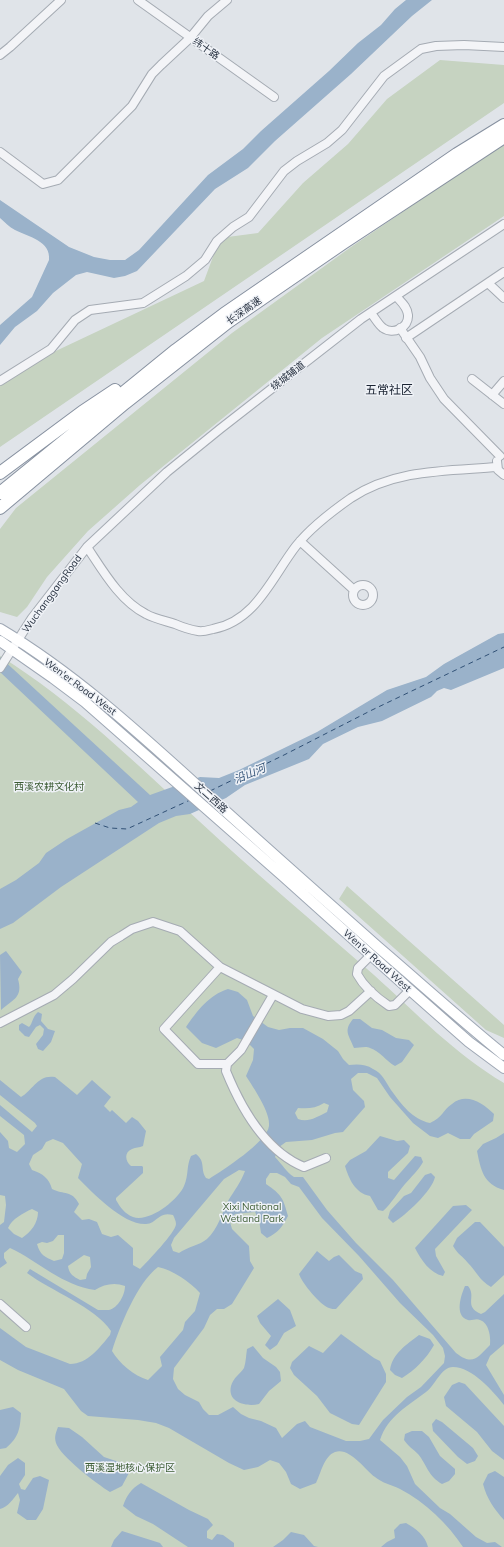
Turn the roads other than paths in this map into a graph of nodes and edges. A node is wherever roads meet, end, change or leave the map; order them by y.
1 (61, 0) edge
2 (138, 0) edge
3 (228, 0) edge
4 (190, 38) junction
5 (504, 47) edge
6 (0, 55) edge
7 (274, 97) dead end
8 (504, 125) edge
9 (504, 137) edge
10 (0, 152) edge
11 (504, 224) edge
12 (504, 272) edge
13 (488, 283) junction
14 (396, 296) junction
15 (504, 298) edge
16 (371, 313) junction
17 (400, 328) junction
18 (406, 338) junction
19 (176, 350) junction
20 (472, 379) dead end
21 (0, 381) edge
22 (504, 381) edge
23 (492, 395) junction
24 (504, 404) edge
25 (502, 455) edge
26 (497, 467) junction
27 (0, 473) edge
28 (504, 475) edge
29 (0, 493) edge
30 (1, 509) edge
31 (300, 541) junction
32 (86, 547) junction
33 (354, 590) dead end
34 (0, 629) edge
35 (18, 640) junction
36 (0, 642) edge
37 (10, 654) junction
38 (0, 668) edge
39 (157, 749) joint
40 (147, 755) joint
41 (264, 846) joint
42 (254, 850) joint
43 (371, 955) junction
44 (220, 967) junction
45 (410, 990) junction
46 (371, 991) junction
47 (273, 995) junction
48 (0, 1023) edge
49 (504, 1055) edge
50 (227, 1064) junction
51 (504, 1068) edge
52 (326, 1158) dead end
53 (0, 1304) edge
54 (26, 1327) dead end

1 - 6 street
2 - 4 street, 纬十路
3 - 4 street
4 - 7 street, 纬十路
4 - 10 street
5 - 21 street
8 - 19 highway, 长深高速
9 - 30 highway, 长深高速
11 - 14 street, 绕城辅道
12 - 13 street
13 - 15 street
13 - 18 street
14 - 16 street, 绕城辅道
14 - 17 street
16 - 17 street
16 - 32 street, 绕城辅道
17 - 18 street
18 - 25 street
19 - 27 highway
19 - 29 highway, 长深高速
20 - 23 street
22 - 23 street
23 - 24 street
25 - 26 street
26 - 28 street
26 - 31 street
31 - 32 street
31 - 33 street
32 - 35 street, WuchanggangRoad
34 - 35 main road, Wen'er Road West
35 - 37 street, WuchanggangRoad
35 - 39 main road, Wen'er Road West
36 - 37 main road, Wen'er Road West
37 - 38 street, WuchanggangRoad
37 - 40 main road, Wen'er Road West
39 - 41 main road, 文二西路
40 - 42 main road, 文二西路
41 - 49 main road, Wen'er Road West
42 - 43 main road, Wen'er Road West
43 - 45 main road, Wen'er Road West
43 - 46 street
44 - 47 street
44 - 48 street
44 - 50 street
45 - 46 street
45 - 51 main road, Wen'er Road West
46 - 47 street
47 - 50 street
50 - 52 street
53 - 54 street

